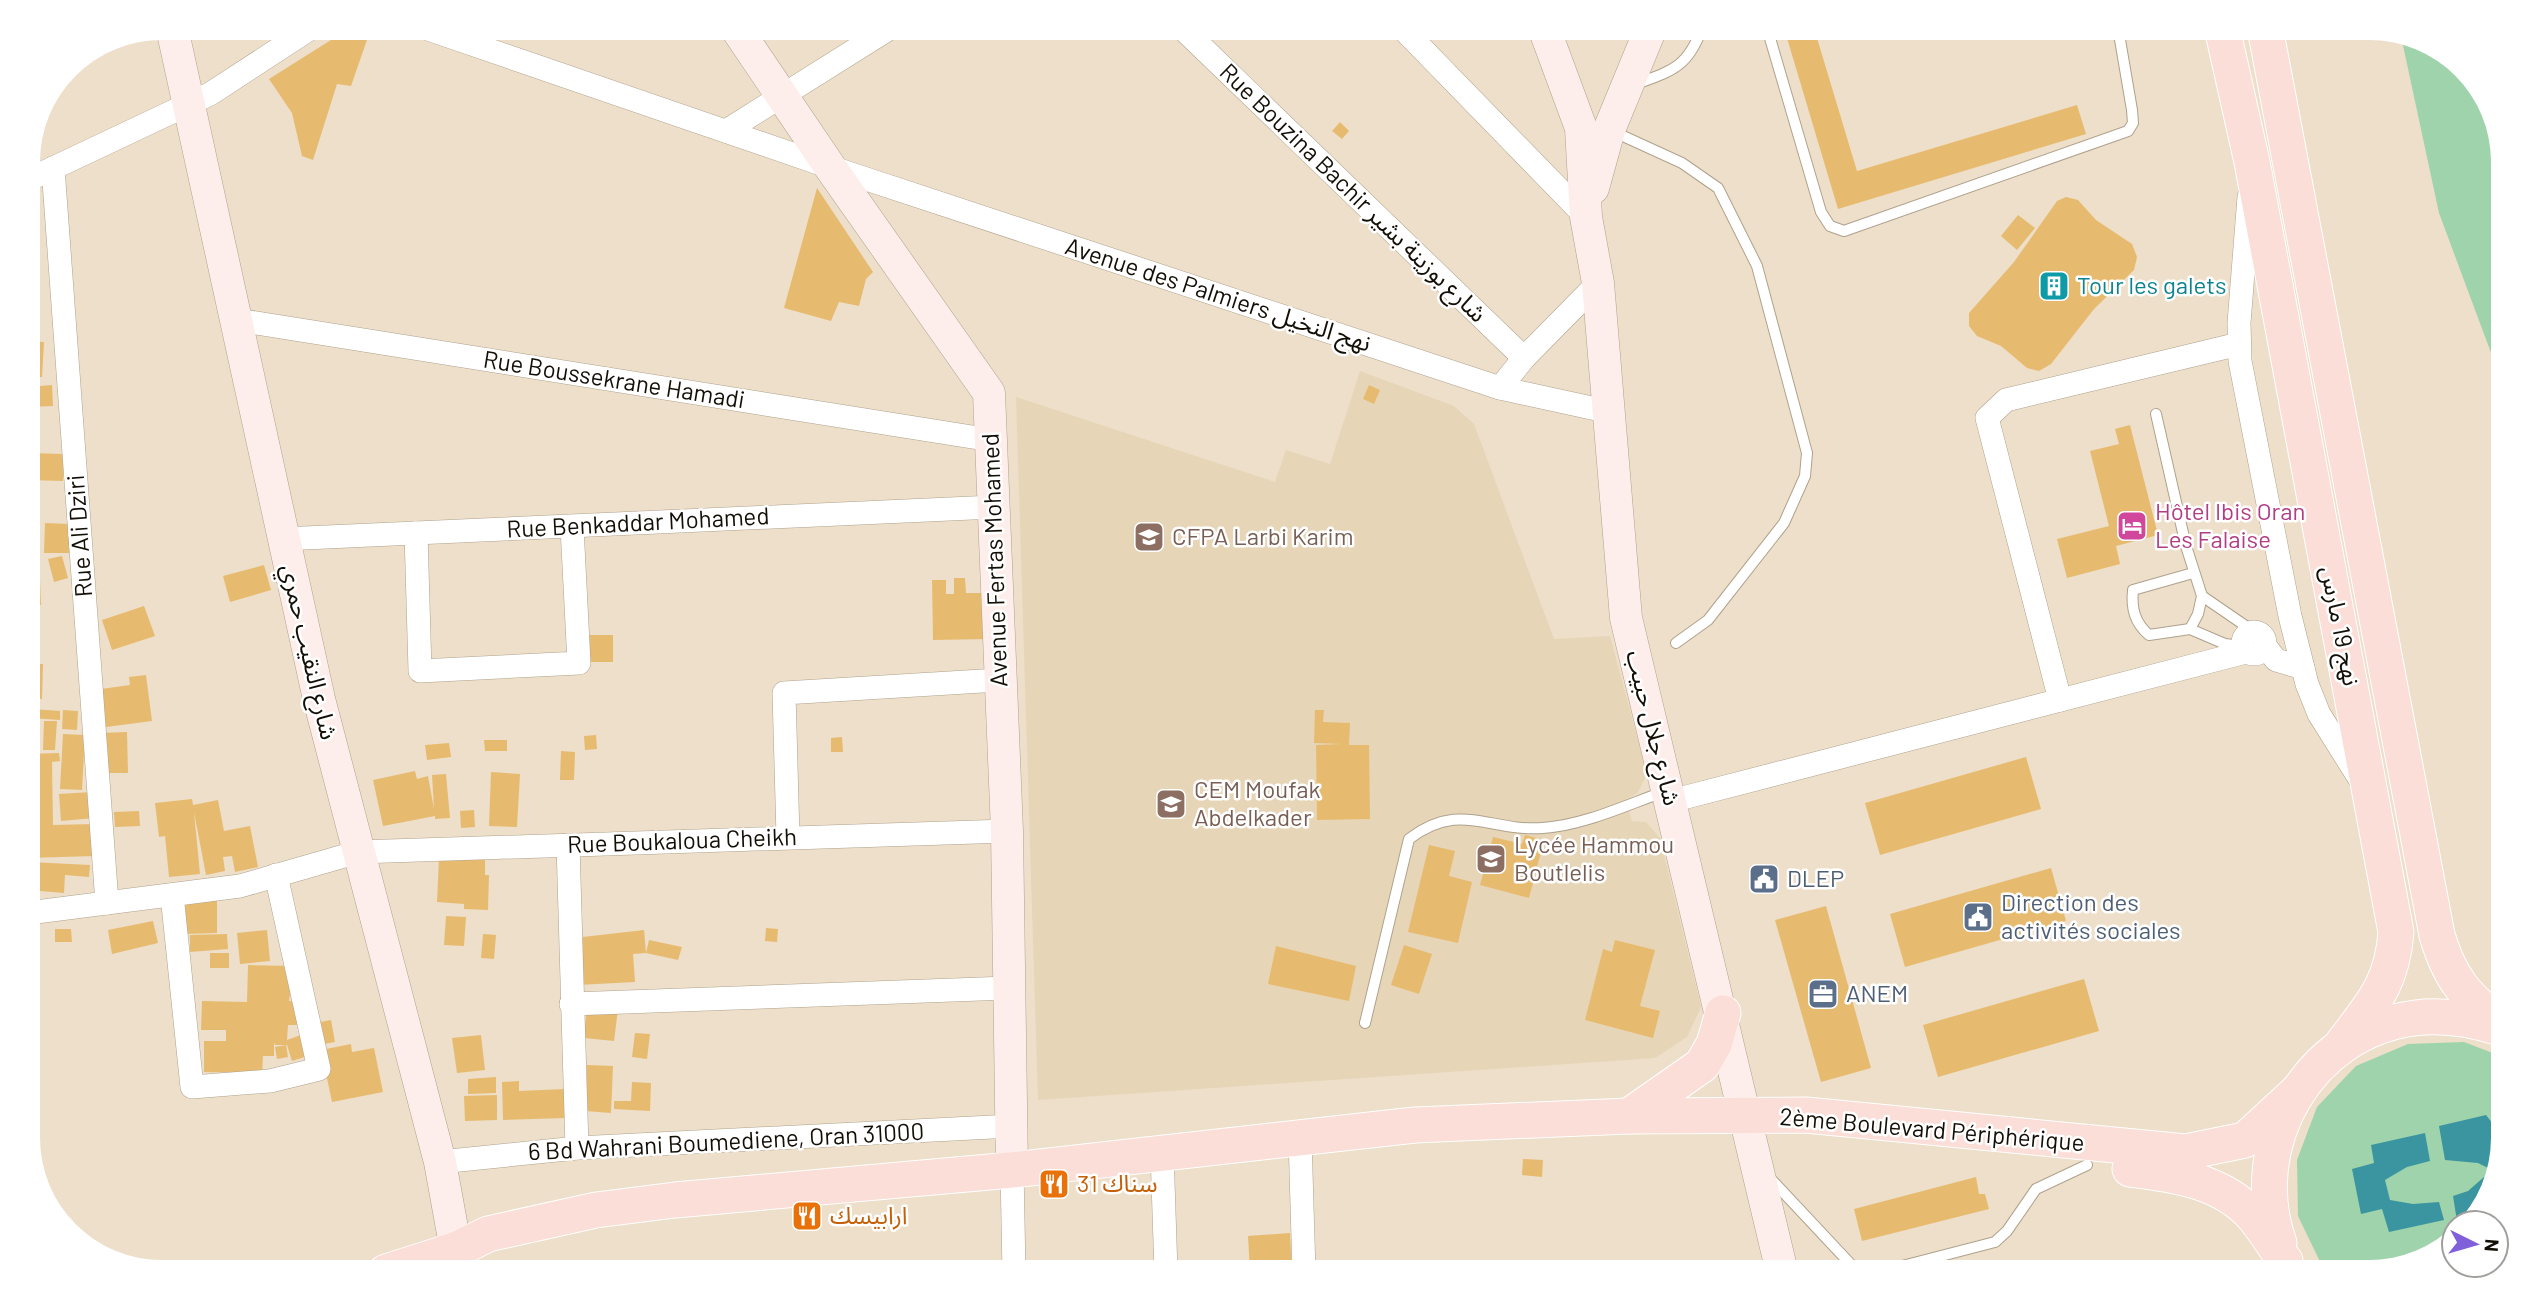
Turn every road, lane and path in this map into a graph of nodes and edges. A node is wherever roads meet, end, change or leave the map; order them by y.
1 (174, 40) edge
2 (293, 40) edge
3 (460, 40) edge
4 (744, 40) edge
5 (871, 40) edge
6 (1194, 40) edge
7 (1414, 40) edge
8 (1548, 40) edge
9 (1646, 40) edge
10 (1697, 40) edge
11 (1771, 40) edge
12 (2120, 40) edge
13 (2225, 40) edge
14 (2267, 40) edge
15 (1627, 87) junction
16 (782, 96) junction
17 (187, 103) junction
18 (1609, 130) junction
19 (726, 131) junction
20 (2252, 162) junction
21 (830, 167) junction
22 (53, 168) junction
23 (41, 174) edge
24 (1586, 217) junction
25 (1598, 283) junction
26 (237, 320) junction
27 (2239, 344) junction
28 (1524, 358) junction
29 (1500, 388) junction
30 (1610, 412) junction
31 (2156, 414) dead end
32 (991, 440) junction
33 (994, 507) junction
34 (572, 527) junction
35 (416, 533) junction
36 (282, 539) junction
37 (2193, 573) junction
38 (2202, 596) junction
39 (2290, 616) junction
40 (2190, 629) junction
41 (1676, 643) dead end
42 (2254, 643) junction
43 (2303, 668) junction
44 (999, 680) junction
45 (2060, 700) junction
46 (1670, 796) junction
47 (2373, 799) junction
48 (1007, 831) junction
49 (788, 837) junction
50 (568, 845) junction
51 (358, 852) junction
52 (275, 875) junction
53 (172, 895) junction
54 (107, 903) junction
55 (41, 911) edge
56 (1008, 989) junction
57 (571, 1004) junction
58 (1723, 1013) junction
59 (2491, 1017) edge
60 (1364, 1023) dead end
61 (2491, 1025) edge
62 (2340, 1047) junction
63 (2298, 1091) junction
64 (1629, 1116) junction
65 (1747, 1116) junction
66 (1012, 1126) junction
67 (1300, 1138) junction
68 (577, 1148) junction
69 (1162, 1152) junction
70 (440, 1162) junction
71 (1757, 1164) junction
72 (2087, 1165) junction
73 (1012, 1170) junction
74 (459, 1260) edge
75 (460, 1260) edge
76 (1014, 1260) edge
77 (1166, 1260) edge
78 (1304, 1260) edge
79 (1779, 1260) edge
80 (1847, 1260) edge
81 (1925, 1260) edge
82 (2283, 1260) edge
83 (2285, 1260) edge

1 - 17 street, شارع النقيب حمري
2 - 17 street
3 - 19 street, Avenue des Palmiers نهج النخيل
4 - 16 street, Avenue Fertas Mohamed
5 - 16 street
6 - 28 street, Rue Bouzina Bachir شارع بوزينة بشير
7 - 24 street
8 - 24 street, شارع جلال حبيب
9 - 15 street
10 - 15 lane
11 - 12 lane
13 - 20 main road, نهج 19 مارس
14 - 59 main road, نهج 19 مارس
15 - 18 street
16 - 19 street
16 - 21 street, Avenue Fertas Mohamed
17 - 22 street
17 - 26 street, شارع النقيب حمري
18 - 24 street
18 - 41 lane
19 - 21 street, Avenue des Palmiers نهج النخيل
20 - 27 street
20 - 47 main road, نهج 19 مارس
21 - 29 street, Avenue des Palmiers نهج النخيل
21 - 32 street, Avenue Fertas Mohamed
22 - 23 street
22 - 54 street, Rue Ali Dziri
24 - 25 street, شارع جلال حبيب
25 - 28 street
25 - 30 street, شارع جلال حبيب
26 - 32 street, Rue Boussekrane Hamadi
26 - 36 street, شارع النقيب حمري
27 - 39 street
27 - 45 street
28 - 29 street
29 - 30 street, Avenue des Palmiers نهج النخيل
30 - 46 street, شارع جلال حبيب
31 - 37 lane
32 - 33 street, Avenue Fertas Mohamed
33 - 34 street, Rue Benkaddar Mohamed
33 - 44 street, Avenue Fertas Mohamed
34 - 35 street, Rue Benkaddar Mohamed
34 - 35 street
35 - 36 street, Rue Benkaddar Mohamed
36 - 51 street, شارع النقيب حمري
37 - 38 lane
37 - 40 lane
38 - 40 lane
38 - 42 lane
39 - 42 street
39 - 43 street
40 - 42 lane
42 - 43 street
42 - 45 street
43 - 47 street
44 - 48 street, Avenue Fertas Mohamed
44 - 49 street
45 - 46 street
46 - 58 street, شارع جلال حبيب
46 - 60 lane
47 - 62 main road, نهج 19 مارس
48 - 49 street, Rue Boukaloua Cheikh
48 - 56 street, Avenue Fertas Mohamed
49 - 50 street, Rue Boukaloua Cheikh
50 - 51 street, Rue Boukaloua Cheikh
50 - 57 street
51 - 52 street, Rue Boukaloua Cheikh
51 - 70 street, شارع النقيب حمري
52 - 53 street, Rue Boukaloua Cheikh
52 - 53 street
53 - 54 street, Rue Boukaloua Cheikh
54 - 55 street, Rue Boukaloua Cheikh
56 - 57 street
56 - 66 street, Avenue Fertas Mohamed
57 - 68 street
58 - 64 main road
58 - 65 street, شارع جلال حبيب
61 - 62 main road
62 - 63 main road
63 - 65 main road, 2ème Boulevard Périphérique
63 - 83 main road
64 - 65 main road
64 - 67 main road
65 - 71 street, شارع جلال حبيب
65 - 72 main road, 2ème Boulevard Périphérique
66 - 68 street, 6 Bd Wahrani Boumediene, Oran 31000
66 - 73 street, Avenue Fertas Mohamed
67 - 69 main road
67 - 78 street
68 - 70 street, 6 Bd Wahrani Boumediene, Oran 31000
69 - 73 main road
69 - 77 street
70 - 74 street, شارع النقيب حمري
71 - 79 street, شارع جلال حبيب
71 - 80 lane
72 - 81 lane
72 - 82 main road, 2ème Boulevard Périphérique
73 - 75 main road
73 - 76 street

